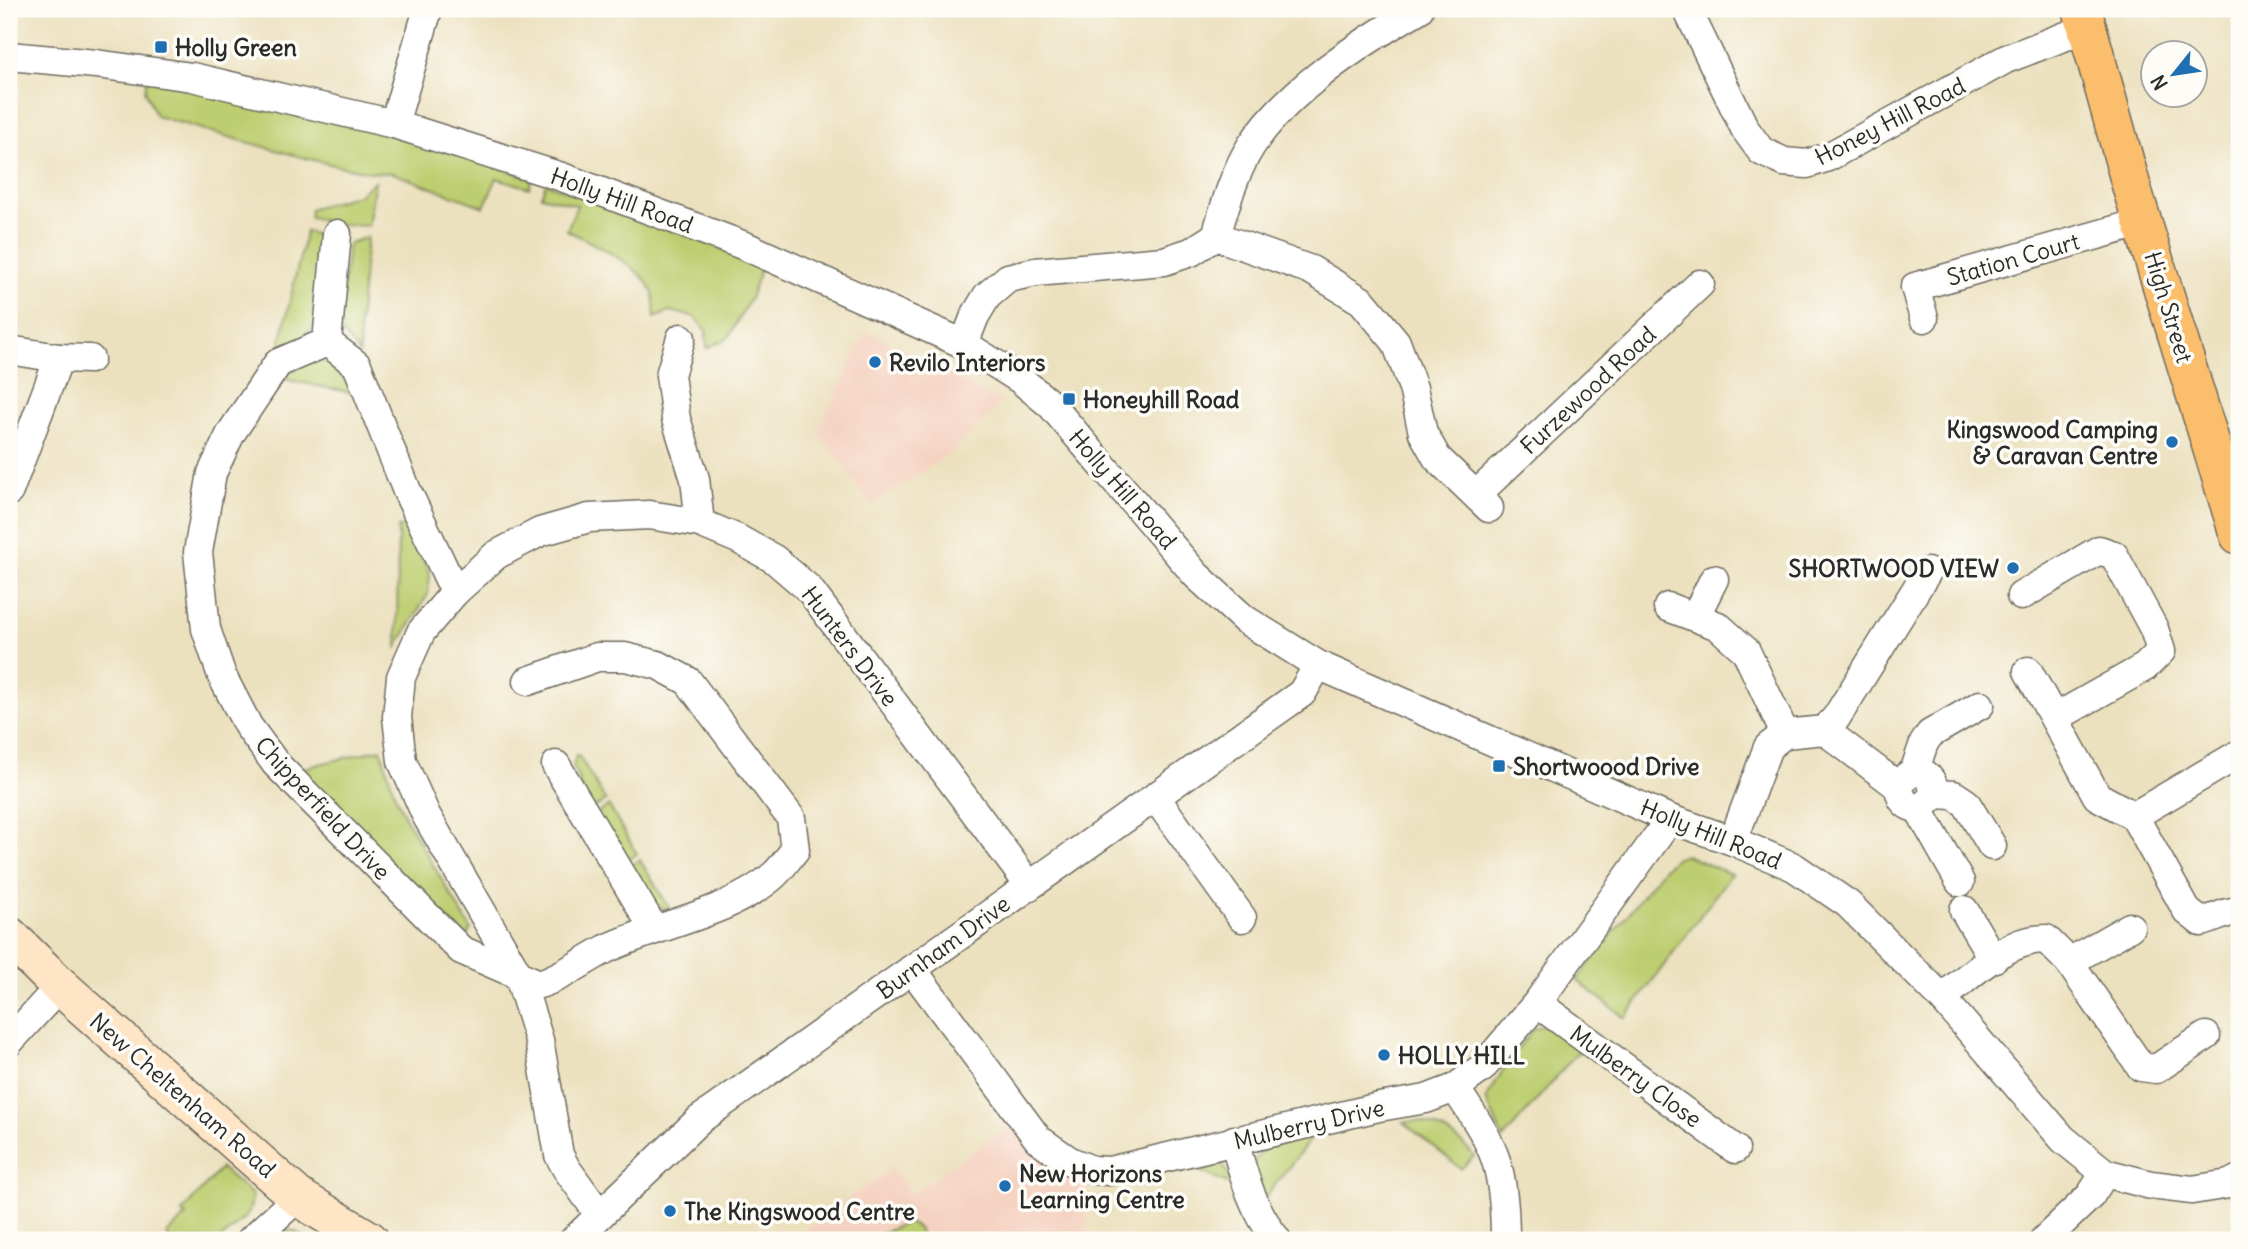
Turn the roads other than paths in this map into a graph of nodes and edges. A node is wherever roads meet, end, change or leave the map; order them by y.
1 (428, 9) edge
2 (1419, 9) edge
3 (1687, 9) edge
4 (2085, 19) edge
5 (9, 56) edge
6 (394, 124) junction
7 (2143, 222) junction
8 (337, 234) dead end
9 (1216, 236) junction
10 (1700, 284) dead end
11 (1924, 318) dead end
12 (681, 338) dead end
13 (327, 342) junction
14 (964, 344) junction
15 (9, 350) edge
16 (59, 358) junction
17 (90, 359) dead end
18 (2232, 488) edge
19 (9, 491) edge
20 (700, 523) junction
21 (2239, 535) edge
22 (1927, 572) dead end
23 (1714, 579) dead end
24 (455, 592) junction
25 (2021, 596) dead end
26 (1668, 607) dead end
27 (1695, 617) junction
28 (1318, 664) junction
29 (2028, 671) dead end
30 (528, 681) dead end
31 (1980, 705) dead end
32 (2055, 719) junction
33 (1824, 730) junction
34 (1785, 734) junction
35 (2239, 754) edge
36 (556, 765) dead end
37 (1906, 779) junction
38 (1156, 798) junction
39 (1926, 801) junction
40 (2134, 816) junction
41 (1670, 819) junction
42 (1732, 841) junction
43 (1992, 846) dead end
44 (1960, 881) dead end
45 (1030, 885) junction
46 (1964, 910) dead end
47 (2239, 912) edge
48 (1242, 918) dead end
49 (2130, 927) dead end
50 (654, 929) junction
51 (9, 936) edge
52 (1993, 959) junction
53 (2069, 962) junction
54 (912, 969) junction
55 (519, 976) junction
56 (60, 986) junction
57 (1942, 998) junction
58 (1537, 1003) junction
59 (2206, 1036) dead end
60 (9, 1042) edge
61 (1455, 1088) junction
62 (1234, 1140) junction
63 (1735, 1149) dead end
64 (2105, 1173) junction
65 (2239, 1179) edge
66 (298, 1197) junction
67 (599, 1214) junction
68 (251, 1240) edge
69 (369, 1240) edge
70 (574, 1240) edge
71 (1277, 1240) edge
72 (1505, 1240) edge
73 (2044, 1240) edge

1 - 6 street
2 - 9 street
3 - 4 street, Honey Hill Road
4 - 7 main road, High Street
5 - 6 street, Holly Hill Road
6 - 14 street, Holly Hill Road
7 - 11 street, Station Court
7 - 18 main road, High Street
8 - 13 street
9 - 10 street, Furzewood Road
9 - 14 street
12 - 20 street
13 - 24 street
13 - 55 street, Chipperfield Drive
14 - 28 street, Holly Hill Road
15 - 16 street
16 - 17 street
16 - 19 street
18 - 21 main road, High Street
20 - 24 street, Hunters Drive
20 - 45 street, Hunters Drive
22 - 33 street
23 - 27 street
24 - 55 street
25 - 32 street
26 - 27 street
27 - 34 street
28 - 38 street, Burnham Drive
28 - 41 street, Holly Hill Road
29 - 32 street
30 - 50 street, Chipperfield Drive
31 - 37 street
32 - 40 street
33 - 34 street
33 - 37 street
34 - 42 street
35 - 40 street
36 - 50 street
37 - 39 street
38 - 45 street, Burnham Drive
38 - 48 street
39 - 43 street
39 - 44 street
40 - 47 street
41 - 42 street, Holly Hill Road
41 - 58 street, Mulberry Drive
42 - 57 street, Holly Hill Road
45 - 54 street, Burnham Drive
46 - 52 street
49 - 53 street
50 - 55 street, Chipperfield Drive
51 - 56 street, New Cheltenham Road
52 - 53 street
52 - 57 street
53 - 59 street
54 - 62 street, Mulberry Drive
54 - 67 street, Burnham Drive
55 - 67 street
56 - 60 street
56 - 66 street, New Cheltenham Road
57 - 64 street, Holly Hill Road
58 - 61 street, Mulberry Drive
58 - 63 street, Mulberry Close
61 - 62 street, Mulberry Drive
61 - 72 street
62 - 71 street
64 - 65 street
64 - 73 street
66 - 68 street
66 - 69 street, New Cheltenham Road
67 - 70 street, Burnham Drive

